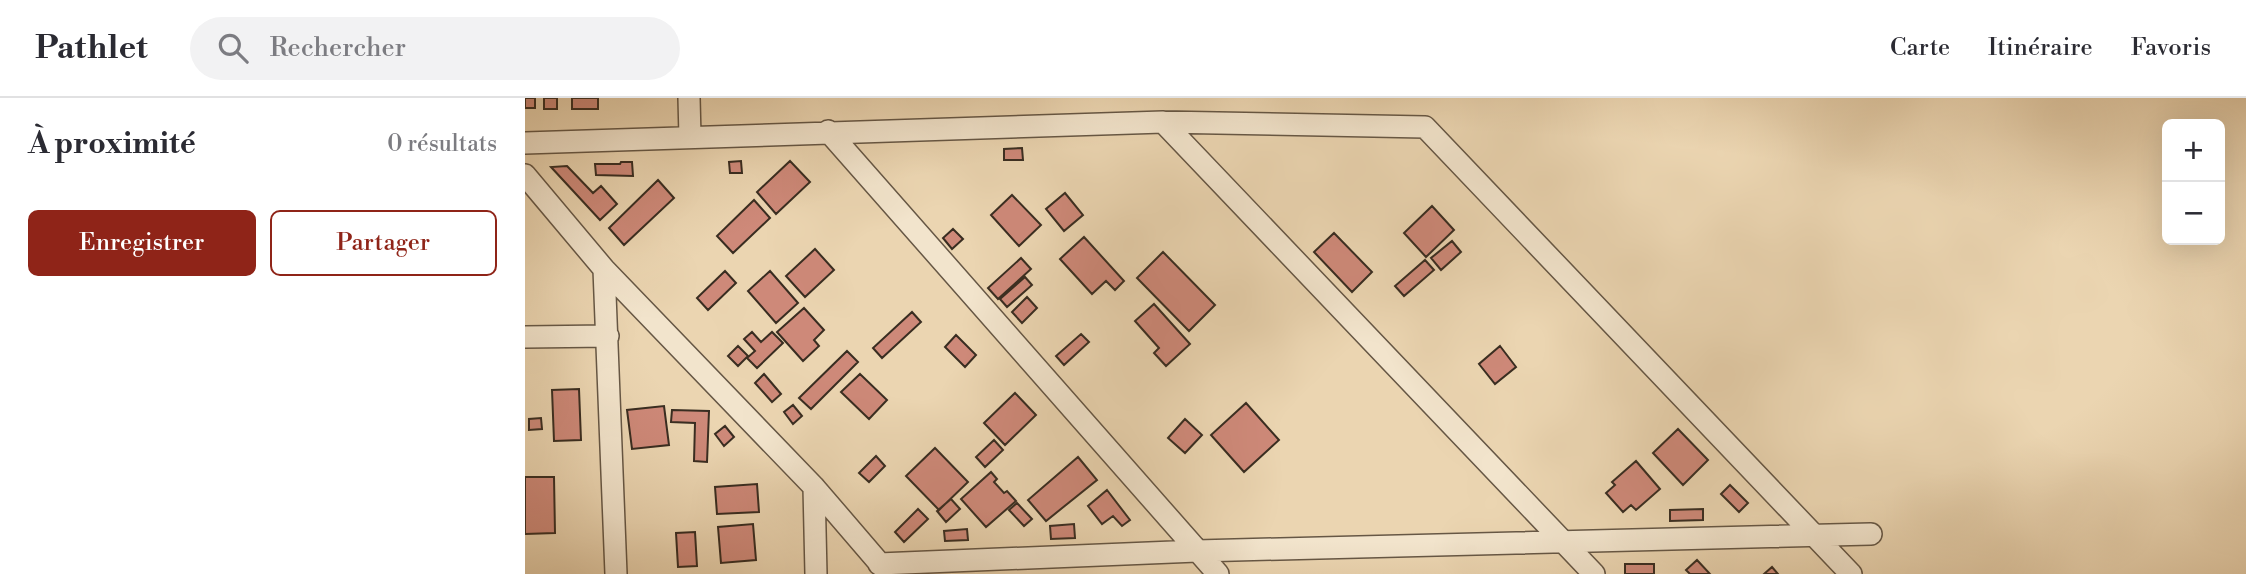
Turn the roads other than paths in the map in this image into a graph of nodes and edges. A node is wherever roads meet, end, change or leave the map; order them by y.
1 (689, 98) edge
2 (1164, 122) junction
3 (828, 131) junction
4 (691, 137) junction
5 (525, 143) edge
6 (525, 175) edge
7 (604, 269) junction
8 (608, 336) junction
9 (525, 337) edge
10 (814, 487) junction
11 (1871, 534) dead end
12 (1814, 536) junction
13 (1564, 542) junction
14 (1198, 551) junction
15 (884, 569) edge
16 (616, 574) edge
17 (816, 574) edge
18 (1218, 574) edge
19 (1594, 574) edge
20 (1851, 574) edge

1 - 4 street
2 - 3 street
2 - 12 street
2 - 13 street
3 - 4 street
3 - 14 street
4 - 5 street
6 - 7 street
7 - 8 street
7 - 10 street
8 - 9 street
8 - 16 street
10 - 15 street
10 - 17 street
11 - 12 street
12 - 13 street
12 - 20 street
13 - 14 street
13 - 19 street
14 - 15 street
14 - 18 street

